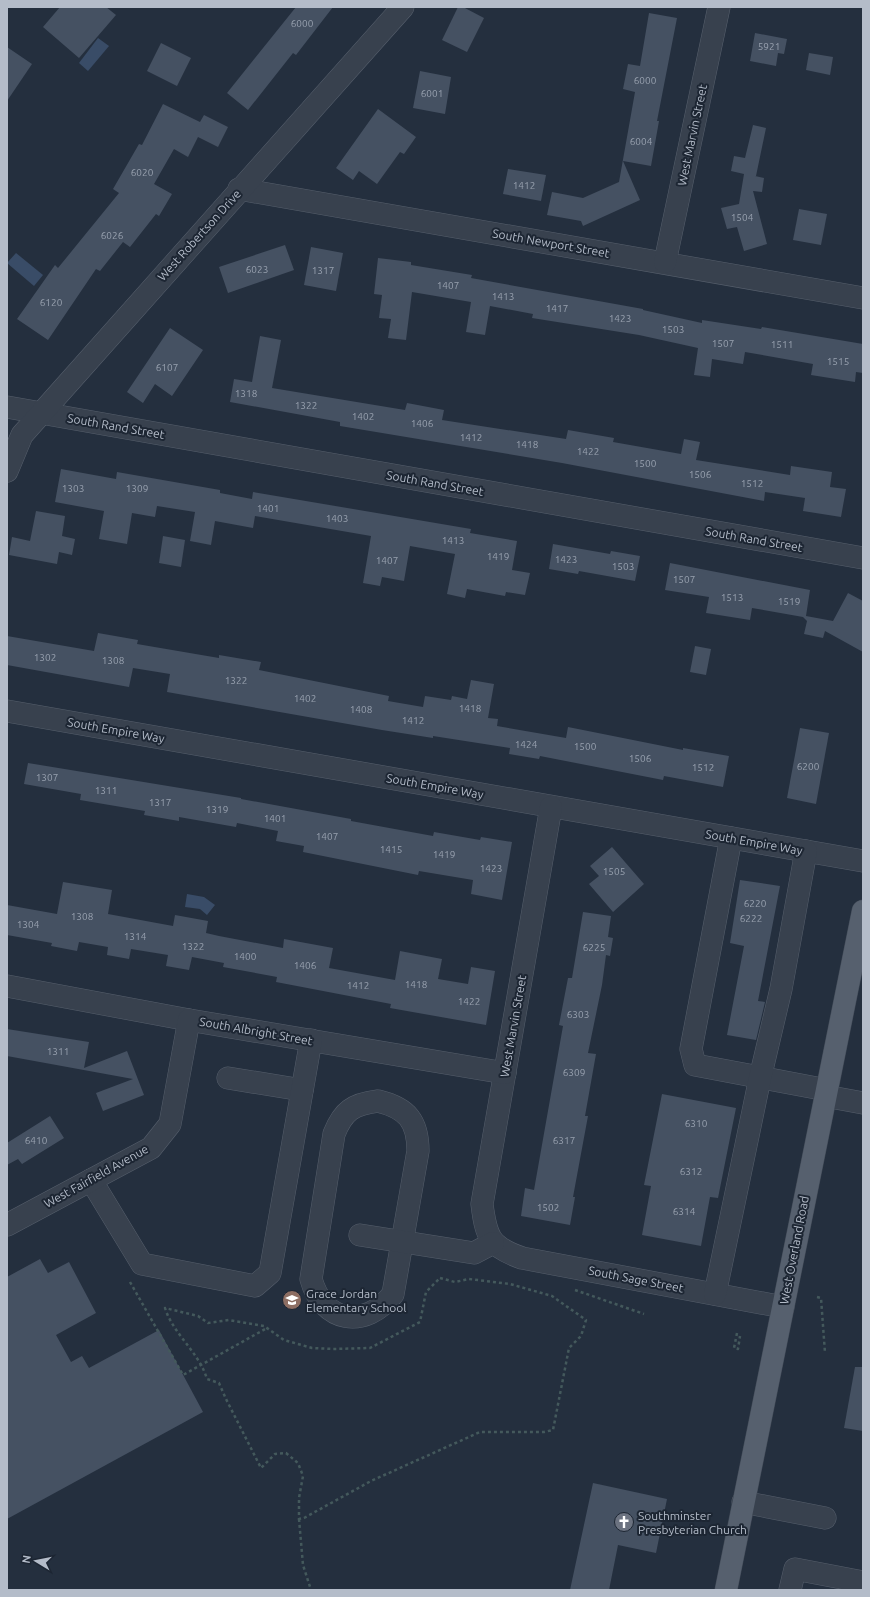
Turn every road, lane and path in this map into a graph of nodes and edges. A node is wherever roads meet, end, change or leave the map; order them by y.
1 (403, 7) edge
2 (719, 7) edge
3 (239, 189) junction
4 (665, 262) junction
5 (863, 298) edge
6 (7, 408) edge
7 (41, 413) junction
8 (7, 471) edge
9 (863, 558) edge
10 (7, 711) edge
11 (551, 807) junction
12 (731, 838) junction
13 (806, 851) junction
14 (863, 861) edge
15 (863, 911) edge
16 (7, 986) edge
17 (189, 1020) junction
18 (311, 1040) junction
19 (505, 1073) junction
20 (228, 1078) dead end
21 (760, 1078) junction
22 (302, 1090) junction
23 (826, 1093) junction
24 (863, 1103) edge
25 (91, 1180) junction
26 (7, 1225) edge
27 (360, 1235) dead end
28 (402, 1242) junction
29 (493, 1243) junction
30 (129, 1279) dead end
31 (574, 1289) dead end
32 (715, 1294) junction
33 (817, 1297) dead end
34 (783, 1307) junction
35 (644, 1314) dead end
36 (267, 1328) junction
37 (737, 1333) dead end
38 (740, 1336) dead end
39 (825, 1353) dead end
40 (202, 1364) junction
41 (743, 1502) junction
42 (825, 1518) dead end
43 (299, 1519) junction
44 (863, 1582) edge
45 (311, 1590) edge
46 (726, 1590) edge
47 (790, 1590) edge

1 - 3 street, West Robertson Drive
2 - 4 street, West Marvin Street
3 - 4 street, South Newport Street
3 - 7 street, West Robertson Drive
4 - 5 street, South Newport Street
6 - 7 street, South Rand Street
7 - 8 street, West Robertson Drive
7 - 9 street, South Rand Street
10 - 11 street, South Empire Way
11 - 12 street, South Empire Way
11 - 19 street, West Marvin Street
12 - 13 street, South Empire Way
12 - 21 street
13 - 14 street, South Empire Way
13 - 21 street
15 - 23 main road, West Overland Road
16 - 17 street, South Albright Street
17 - 18 street, South Albright Street
17 - 25 street, West Fairfield Avenue
18 - 19 street, South Albright Street
18 - 22 street
19 - 29 street, West Marvin Street
20 - 22 street
21 - 23 street
21 - 32 street
22 - 25 street
23 - 24 street
23 - 34 main road, West Overland Road
25 - 26 street, West Fairfield Avenue
27 - 28 street
28 - 28 street
28 - 29 street
29 - 32 street, South Sage Street
30 - 40 path
31 - 35 path
32 - 34 street, South Sage Street
33 - 39 path
34 - 41 main road, West Overland Road
36 - 40 path
36 - 40 path
36 - 43 path
37 - 38 path
40 - 43 path
41 - 42 street
41 - 46 main road, West Overland Road
43 - 45 path
44 - 47 street

